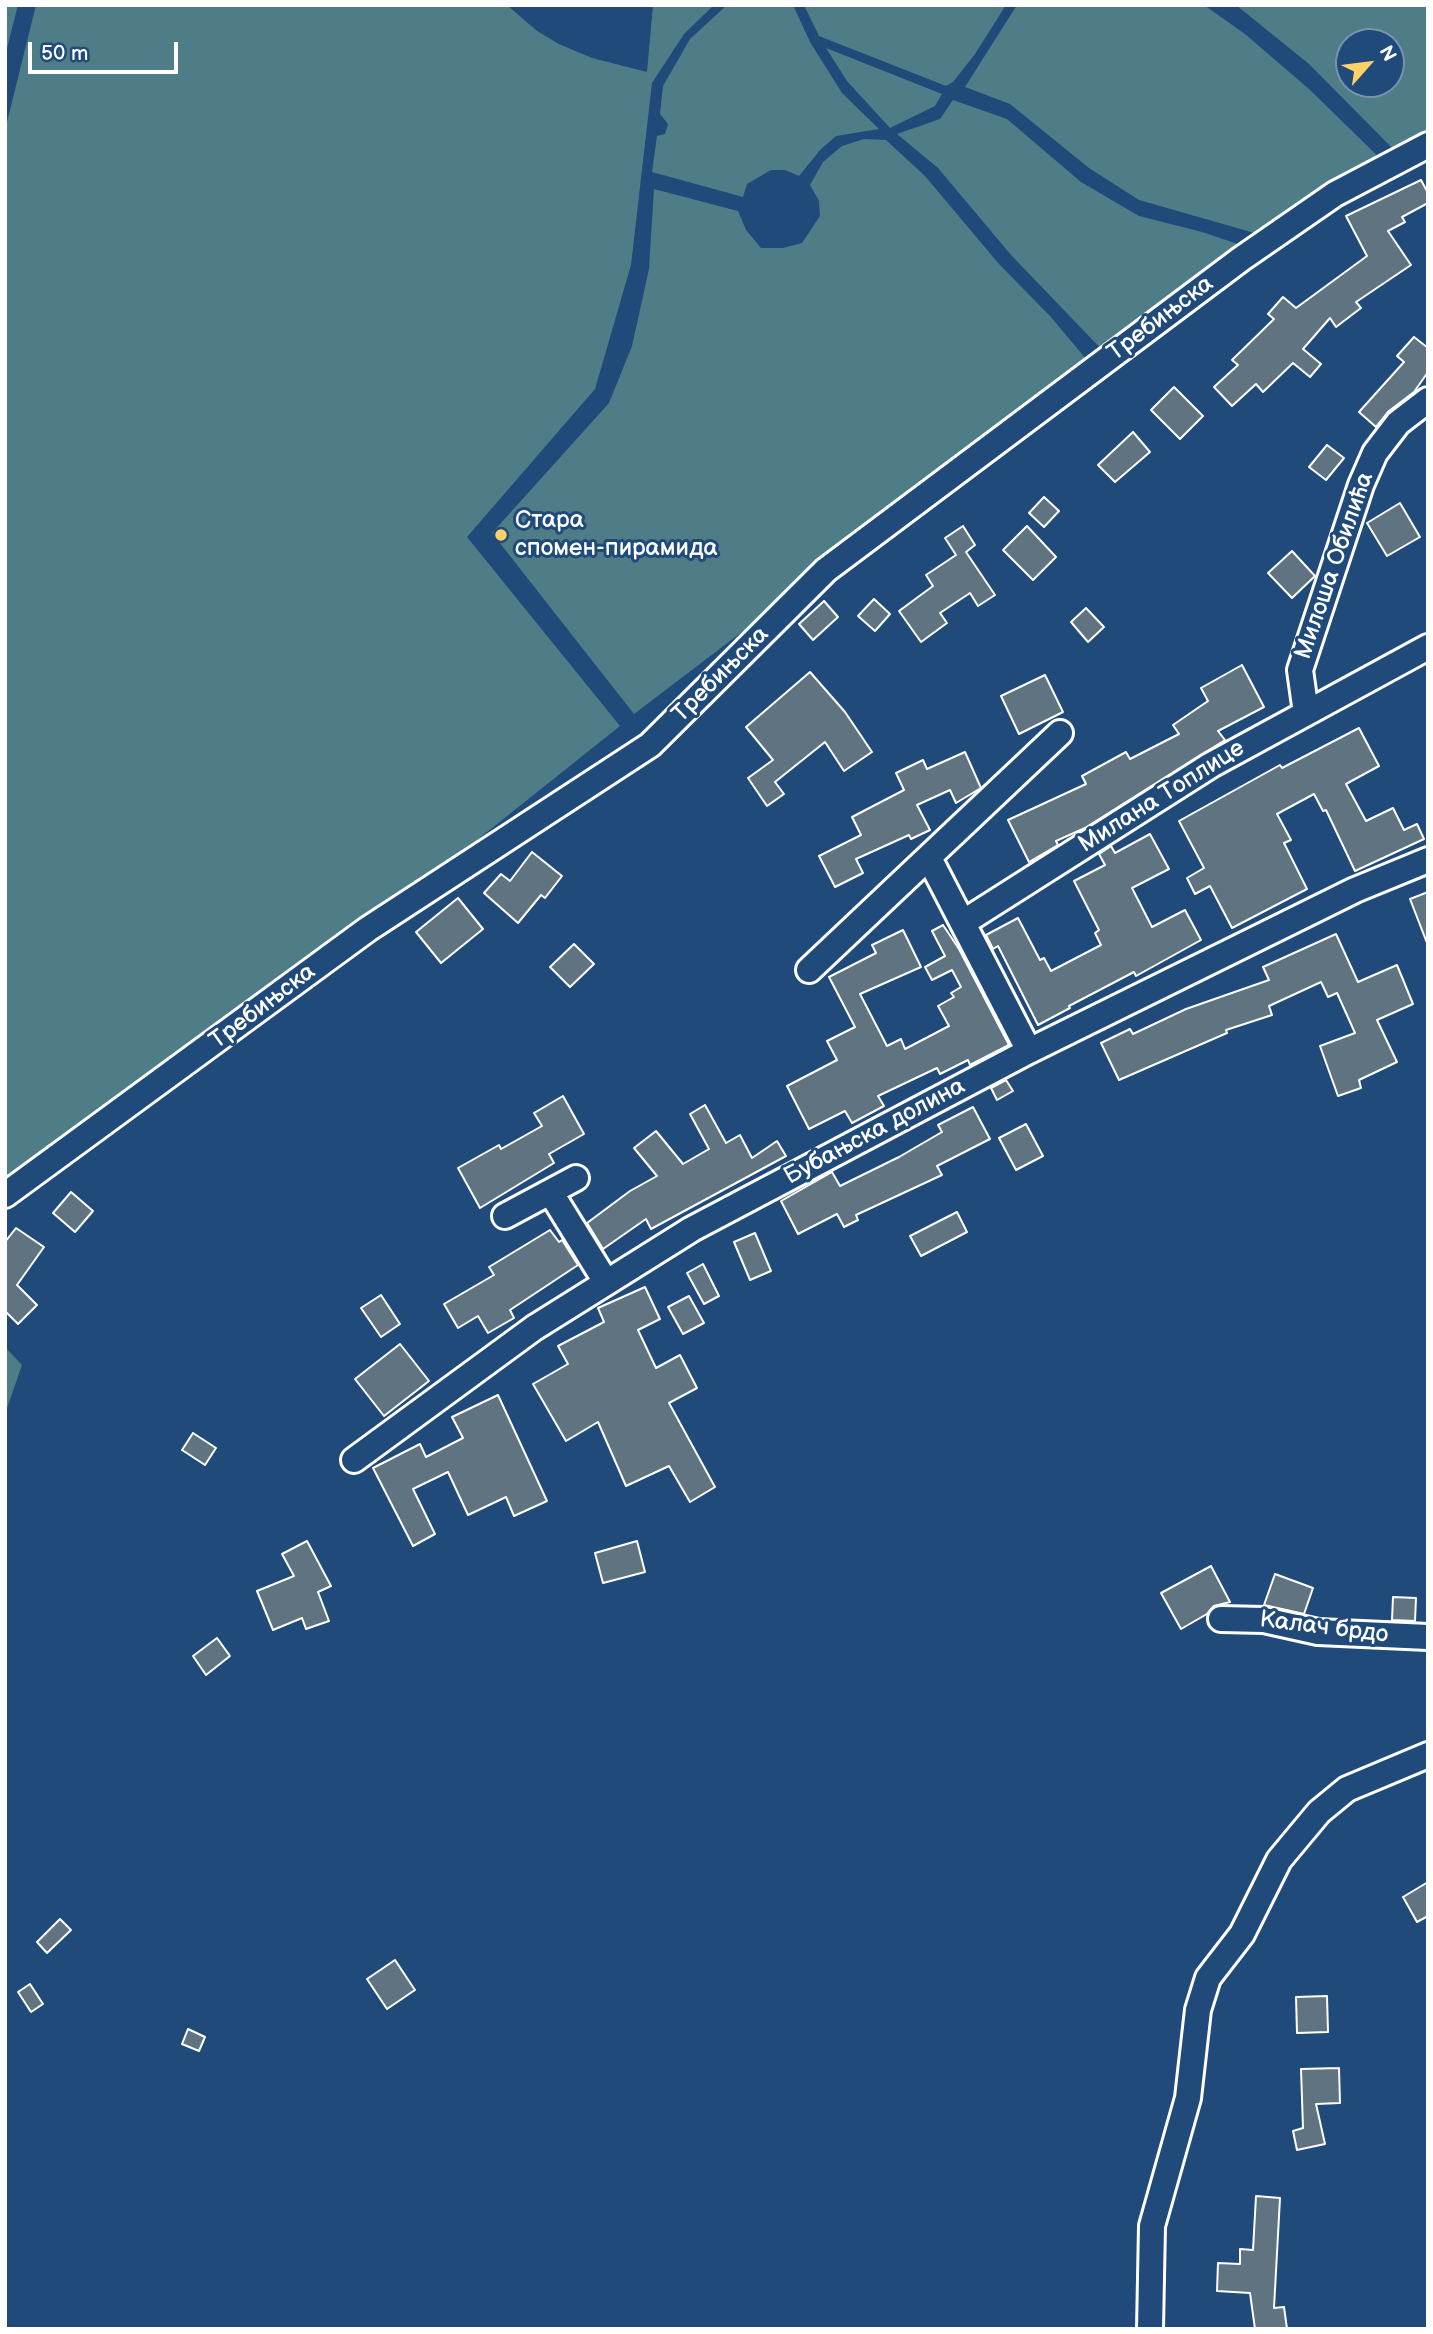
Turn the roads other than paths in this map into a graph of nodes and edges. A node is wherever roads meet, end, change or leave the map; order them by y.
1 (1428, 145) edge
2 (1428, 400) edge
3 (1428, 647) edge
4 (1306, 713) junction
5 (1060, 733) dead end
6 (929, 858) junction
7 (1428, 860) edge
8 (964, 922) junction
9 (809, 970) dead end
10 (1028, 1051) junction
11 (576, 1178) dead end
12 (551, 1194) junction
13 (5, 1195) edge
14 (505, 1216) dead end
15 (606, 1282) junction
16 (354, 1460) dead end
17 (1221, 1619) dead end
18 (1428, 1637) edge
19 (1428, 1755) edge
20 (1150, 2329) edge

1 - 13 street, Требињска
2 - 4 street, Милоша Обилића
3 - 4 street, Милана Топлице
4 - 8 street, Милана Топлице
5 - 6 street
6 - 8 street
6 - 9 street
7 - 10 street, Бубањска долина
8 - 10 street
10 - 15 street, Бубањска долина
11 - 12 street
12 - 14 street
12 - 15 street
15 - 16 street, Бубањска долина
17 - 18 street, Калач брдо
19 - 20 street

